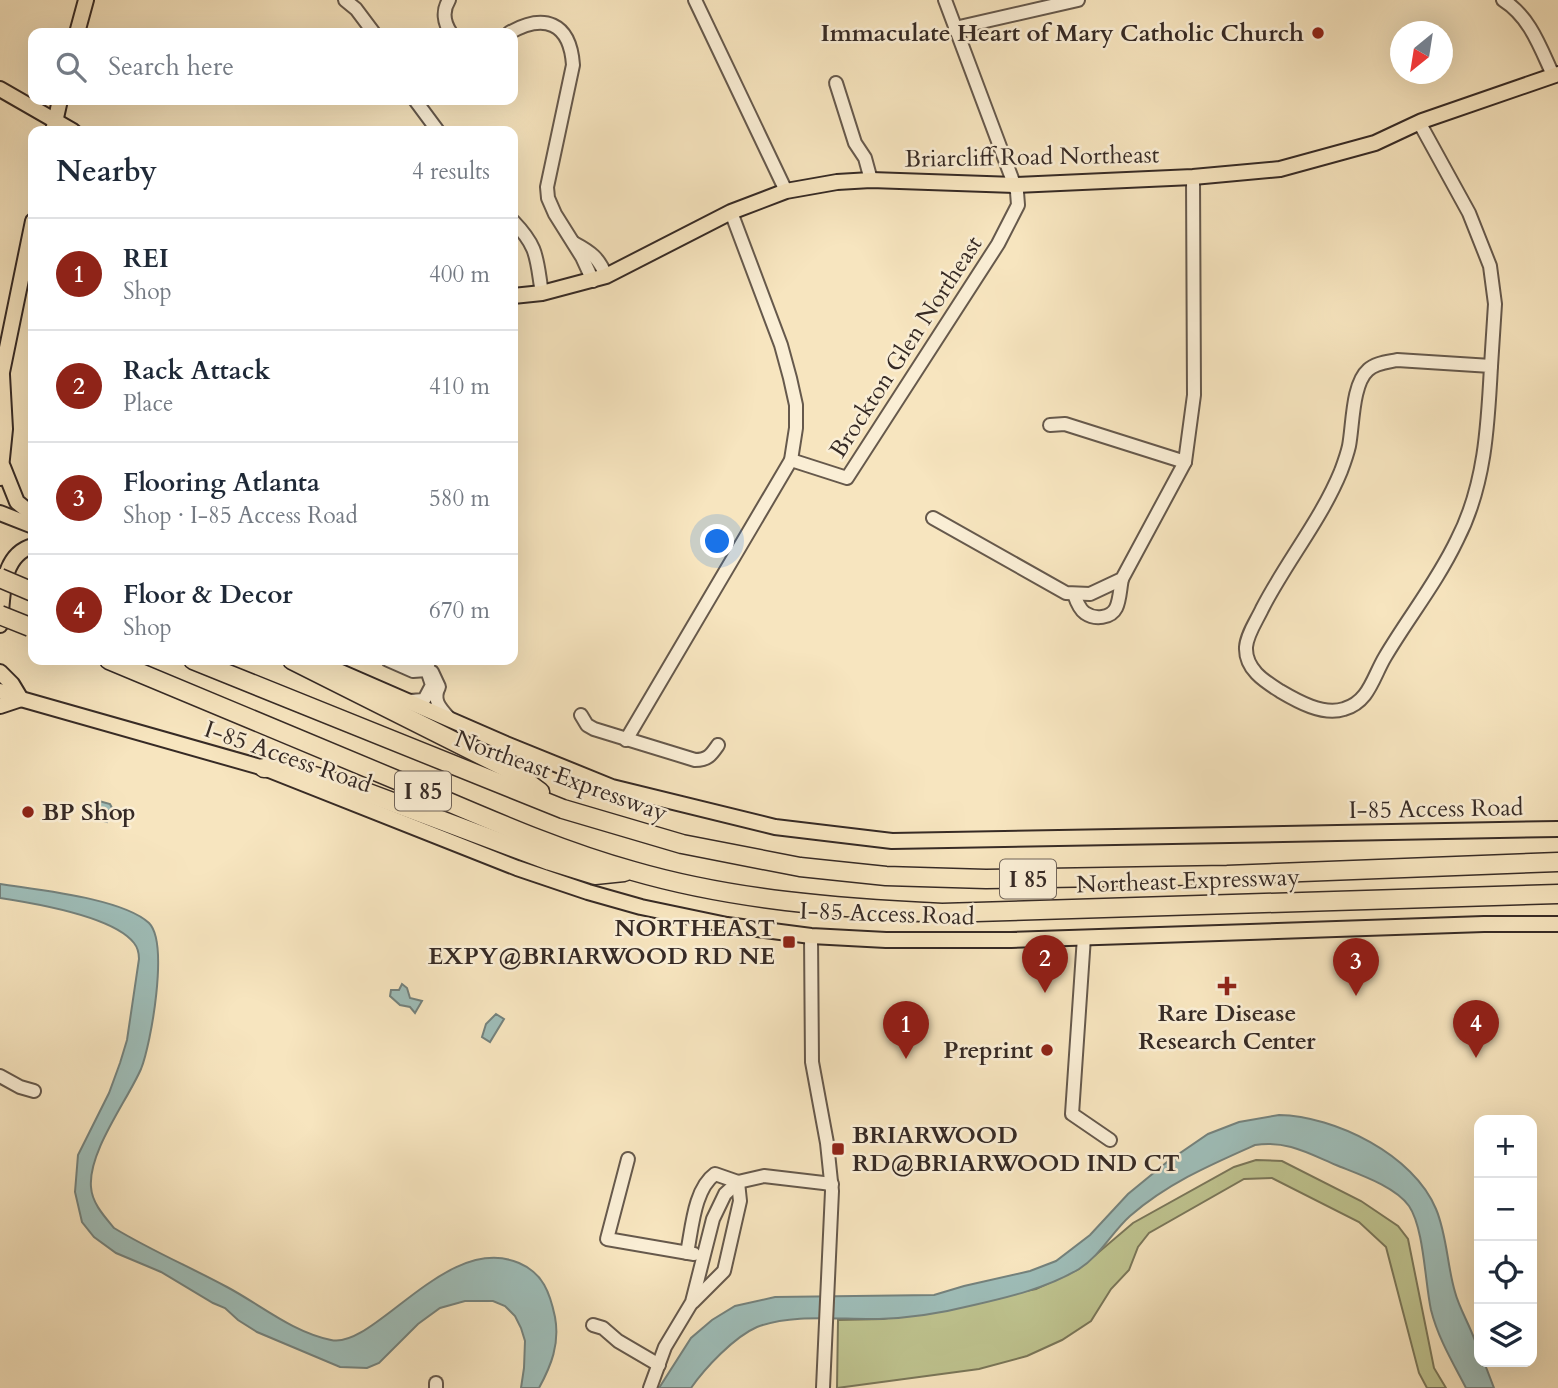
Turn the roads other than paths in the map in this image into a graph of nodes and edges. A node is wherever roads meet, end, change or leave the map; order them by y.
1 (86, 0) edge
2 (345, 0) edge
3 (449, 0) edge
4 (695, 0) edge
5 (945, 0) edge
6 (1078, 0) edge
7 (1503, 0) edge
8 (78, 28) edge
9 (370, 28) edge
10 (449, 28) edge
11 (518, 28) edge
12 (955, 28) junction
13 (1556, 74) edge
14 (836, 83) dead end
15 (0, 89) edge
16 (59, 105) edge
17 (419, 105) edge
18 (1419, 122) junction
19 (54, 126) edge
20 (434, 126) edge
21 (1193, 177) junction
22 (871, 180) junction
23 (1015, 185) junction
24 (786, 191) junction
25 (731, 212) junction
26 (518, 226) edge
27 (28, 246) edge
28 (600, 279) junction
29 (542, 293) junction
30 (518, 295) edge
31 (1491, 366) junction
32 (1, 378) edge
33 (1050, 425) dead end
34 (791, 460) junction
35 (1185, 462) junction
36 (2, 463) junction
37 (0, 478) edge
38 (28, 511) edge
39 (0, 513) edge
40 (933, 518) dead end
41 (28, 524) edge
42 (28, 548) edge
43 (0, 578) edge
44 (1122, 579) junction
45 (28, 590) edge
46 (1074, 594) junction
47 (0, 614) edge
48 (0, 625) edge
49 (28, 626) edge
50 (121, 665) edge
51 (205, 665) edge
52 (302, 665) edge
53 (325, 665) edge
54 (399, 665) edge
55 (428, 665) edge
56 (0, 671) edge
57 (0, 691) edge
58 (432, 693) junction
59 (21, 699) junction
60 (409, 701) junction
61 (0, 706) edge
62 (581, 715) dead end
63 (452, 720) junction
64 (626, 740) junction
65 (718, 745) dead end
66 (264, 768) junction
67 (563, 809) junction
68 (1558, 829) edge
69 (1558, 862) edge
70 (632, 871) junction
71 (1558, 894) edge
72 (1558, 924) edge
73 (811, 936) junction
74 (1084, 937) junction
75 (0, 1076) edge
76 (34, 1091) dead end
77 (1110, 1140) dead end
78 (628, 1159) dead end
79 (738, 1182) junction
80 (832, 1184) junction
81 (687, 1253) junction
82 (705, 1255) junction
83 (692, 1302) junction
84 (593, 1325) dead end
85 (659, 1365) junction
86 (650, 1388) edge
87 (823, 1388) edge

1 - 8 main road
2 - 9 street
3 - 10 street
4 - 24 street
5 - 12 street
6 - 12 street
7 - 13 street
11 - 28 street
12 - 23 street
13 - 18 main road, Briarcliff Road Northeast
14 - 22 street
15 - 19 main road
16 - 19 main road
17 - 20 street
18 - 21 main road, Briarcliff Road Northeast
18 - 31 street
21 - 23 main road, Briarcliff Road Northeast
21 - 35 street
22 - 23 main road, Briarcliff Road Northeast
22 - 24 main road, Briarcliff Road Northeast
23 - 34 street, Brockton Glen Northeast
24 - 25 main road, Briarcliff Road Northeast
25 - 28 main road, Briarcliff Road Northeast
25 - 34 street
26 - 29 street
27 - 32 main road
28 - 29 main road, Briarcliff Road Northeast
29 - 30 main road, Briarcliff Road Northeast
31 - 31 street
32 - 36 main road
33 - 35 street
34 - 64 street
35 - 44 street
36 - 37 main road
36 - 38 main road
39 - 41 main road
40 - 46 street
42 - 48 main road
43 - 45 highway, bridge
44 - 46 street
44 - 46 street
47 - 49 highway, bridge
50 - 70 highway, Northeast Expressway / I 85
51 - 67 highway, Northeast Expressway / I 85
52 - 67 highway
53 - 60 main road, I-85 Access Road
54 - 55 street
55 - 58 street
56 - 59 main road
57 - 59 main road, I-85 Access Road
58 - 60 street
58 - 63 street
59 - 61 main road
59 - 66 main road, I-85 Access Road
60 - 63 main road, I-85 Access Road
62 - 64 street
63 - 68 main road, I-85 Access Road
64 - 65 street
66 - 70 highway
66 - 73 main road, I-85 Access Road
67 - 69 highway, Northeast Expressway / I 85
70 - 71 highway, Northeast Expressway / I 85
72 - 74 main road, I-85 Access Road
73 - 74 main road, I-85 Access Road
73 - 80 street
74 - 77 street
75 - 76 street
78 - 81 street
79 - 80 street
79 - 81 street
79 - 82 street
79 - 83 street
80 - 87 street
81 - 82 street
82 - 83 street
83 - 85 street
84 - 85 street
85 - 86 street

